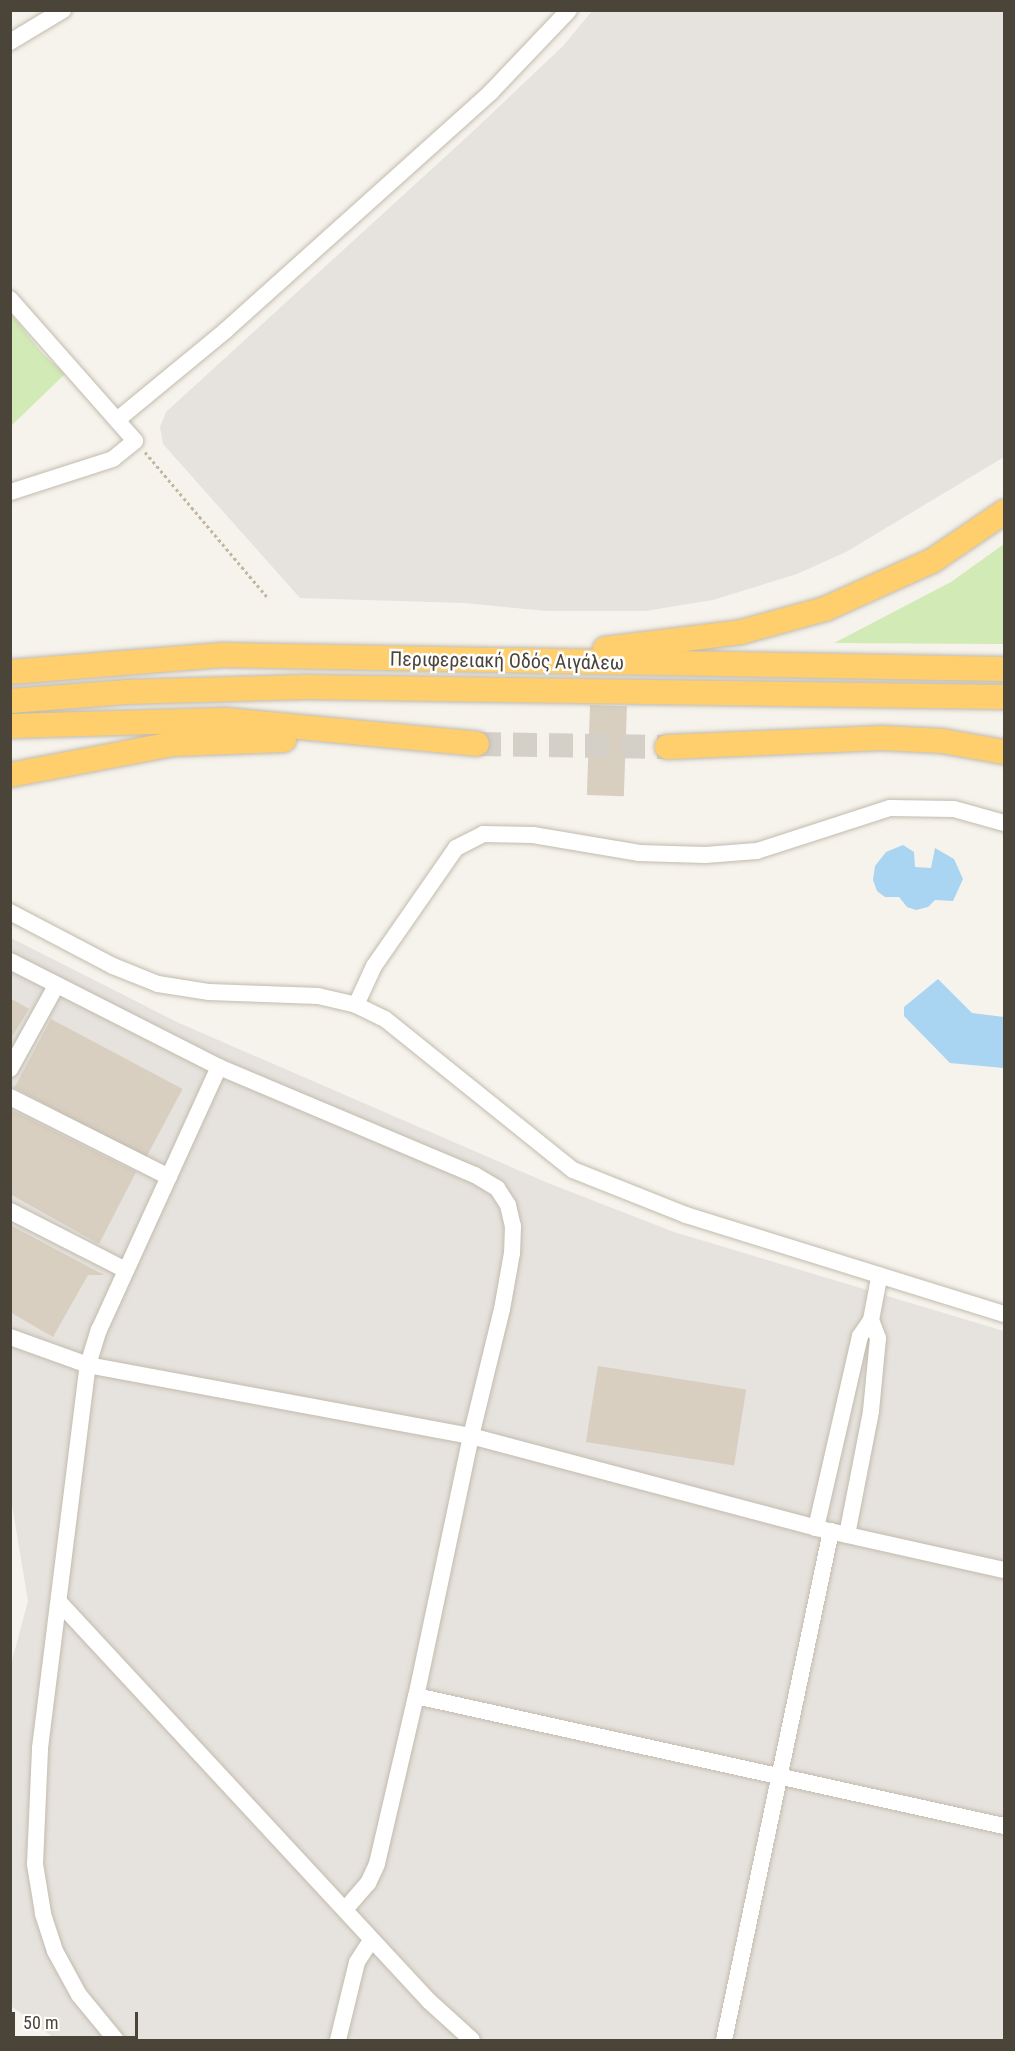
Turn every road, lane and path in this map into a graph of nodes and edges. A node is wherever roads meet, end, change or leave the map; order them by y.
1 (63, 10) edge
2 (569, 10) edge
3 (10, 42) edge
4 (10, 299) edge
5 (117, 420) junction
6 (135, 441) junction
7 (10, 492) edge
8 (1005, 512) edge
9 (267, 597) dead end
10 (412, 660) junction
11 (10, 662) edge
12 (116, 664) junction
13 (1005, 669) edge
14 (10, 672) edge
15 (1005, 697) edge
16 (10, 701) edge
17 (10, 726) edge
18 (427, 740) junction
19 (477, 744) tunnel mouth
20 (667, 747) tunnel mouth
21 (1005, 752) edge
22 (10, 775) edge
23 (1005, 823) edge
24 (10, 912) edge
25 (10, 962) edge
26 (56, 986) junction
27 (356, 1005) junction
28 (219, 1067) junction
29 (10, 1069) edge
30 (10, 1098) edge
31 (169, 1177) junction
32 (10, 1212) edge
33 (126, 1270) junction
34 (879, 1278) junction
35 (1005, 1314) edge
36 (871, 1320) junction
37 (10, 1337) edge
38 (88, 1365) junction
39 (471, 1436) junction
40 (832, 1531) junction
41 (1005, 1570) edge
42 (59, 1602) junction
43 (416, 1696) junction
44 (780, 1776) junction
45 (1005, 1826) edge
46 (345, 1909) junction
47 (372, 1939) junction
48 (116, 2040) edge
49 (338, 2040) edge
50 (472, 2040) edge
51 (724, 2040) edge

1 - 3 street
2 - 5 street
4 - 5 street
5 - 6 street
6 - 7 street
6 - 9 path
8 - 10 highway
10 - 12 highway, Περιφερειακή Οδός Αιγάλεω
10 - 13 highway, Περιφερειακή Οδός Αιγάλεω
11 - 12 highway
12 - 14 highway, Περιφερειακή Οδός Αιγάλεω
15 - 16 highway, Περιφερειακή Οδός Αιγάλεω
17 - 18 highway
18 - 19 highway
18 - 22 highway
20 - 21 highway
23 - 27 street
24 - 27 street
25 - 26 street
26 - 28 street
26 - 29 street
27 - 34 street
28 - 31 street
28 - 39 street
30 - 31 street
31 - 33 street
32 - 33 street
33 - 38 street
34 - 35 street
34 - 36 street
36 - 40 street
36 - 40 street
37 - 38 street
38 - 39 street
38 - 42 street
39 - 40 street
39 - 43 street
40 - 41 street
40 - 44 street
42 - 46 street
42 - 48 street
43 - 44 street
43 - 46 street
44 - 45 street
44 - 51 street
46 - 47 street
47 - 49 street
47 - 50 street

